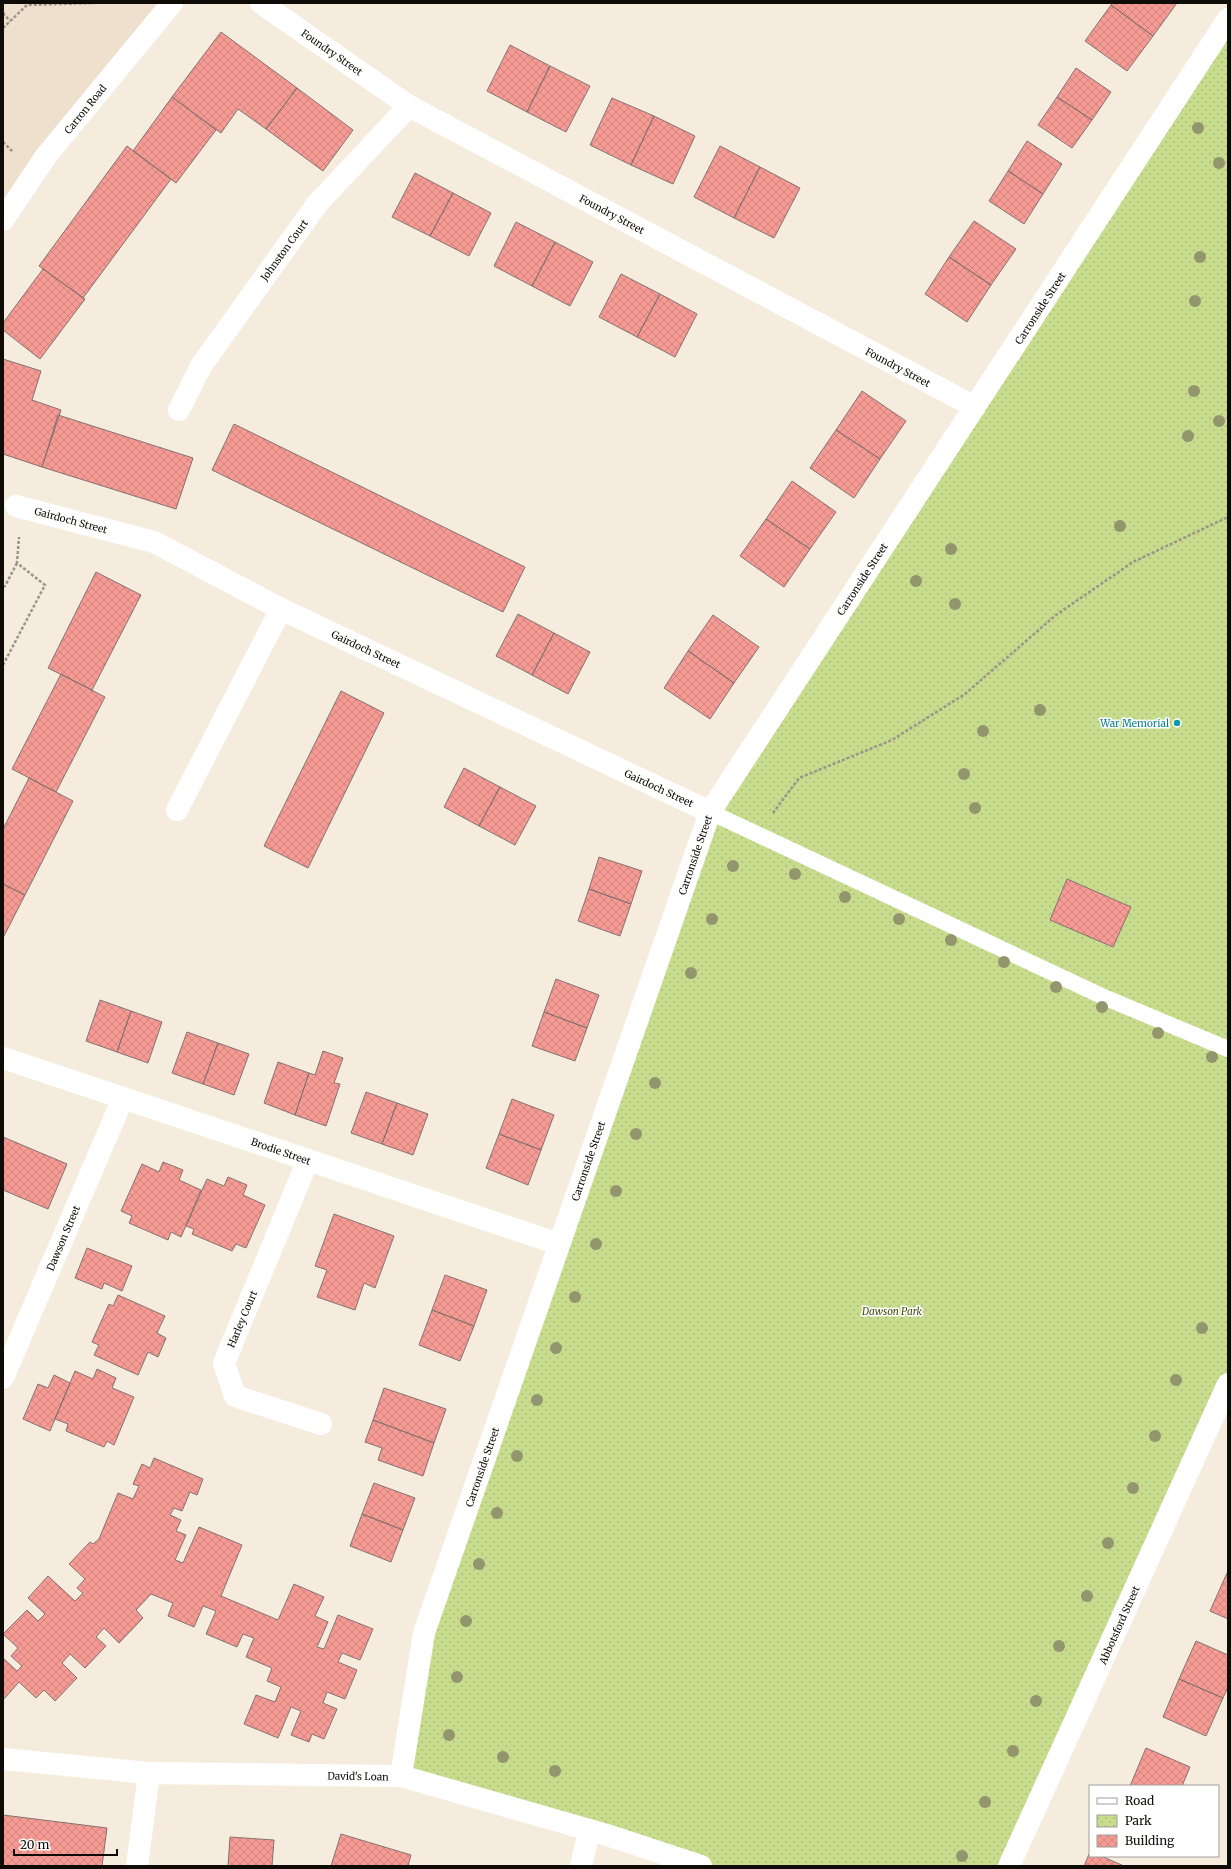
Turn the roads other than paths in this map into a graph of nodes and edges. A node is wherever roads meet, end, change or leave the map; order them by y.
1 (172, 3) edge
2 (261, 3) edge
3 (1228, 18) edge
4 (409, 106) junction
5 (3, 220) edge
6 (975, 407) junction
7 (179, 410) dead end
8 (16, 506) road end
9 (281, 609) junction
10 (177, 810) dead end
11 (710, 812) junction
12 (1228, 1049) edge
13 (3, 1058) edge
14 (123, 1098) junction
15 (308, 1160) junction
16 (559, 1244) junction
17 (3, 1378) edge
18 (1228, 1384) edge
19 (321, 1424) dead end
20 (3, 1759) edge
21 (149, 1773) junction
22 (401, 1776) junction
23 (589, 1831) junction
24 (137, 1866) edge
25 (581, 1866) edge
26 (701, 1866) edge
27 (1009, 1866) edge

1 - 5 street, Carron Road
2 - 4 street, Foundry Street
3 - 6 street, Carronside Street
4 - 6 street, Foundry Street
4 - 7 street, Johnston Court
6 - 11 street, Carronside Street
8 - 9 street, Gairdoch Street
9 - 10 street
9 - 11 street, Gairdoch Street
11 - 12 lane
11 - 16 street, Carronside Street
13 - 14 street, Brodie Street
14 - 15 street, Brodie Street
14 - 17 street, Dawson Street
15 - 16 street, Brodie Street
15 - 19 street, Harley Court
16 - 22 street, Carronside Street
18 - 27 street, Abbotsford Street
20 - 21 street, David's Loan
21 - 22 street, David's Loan
21 - 24 street
22 - 23 street, David's Loan
23 - 25 street
23 - 26 street, David's Loan

